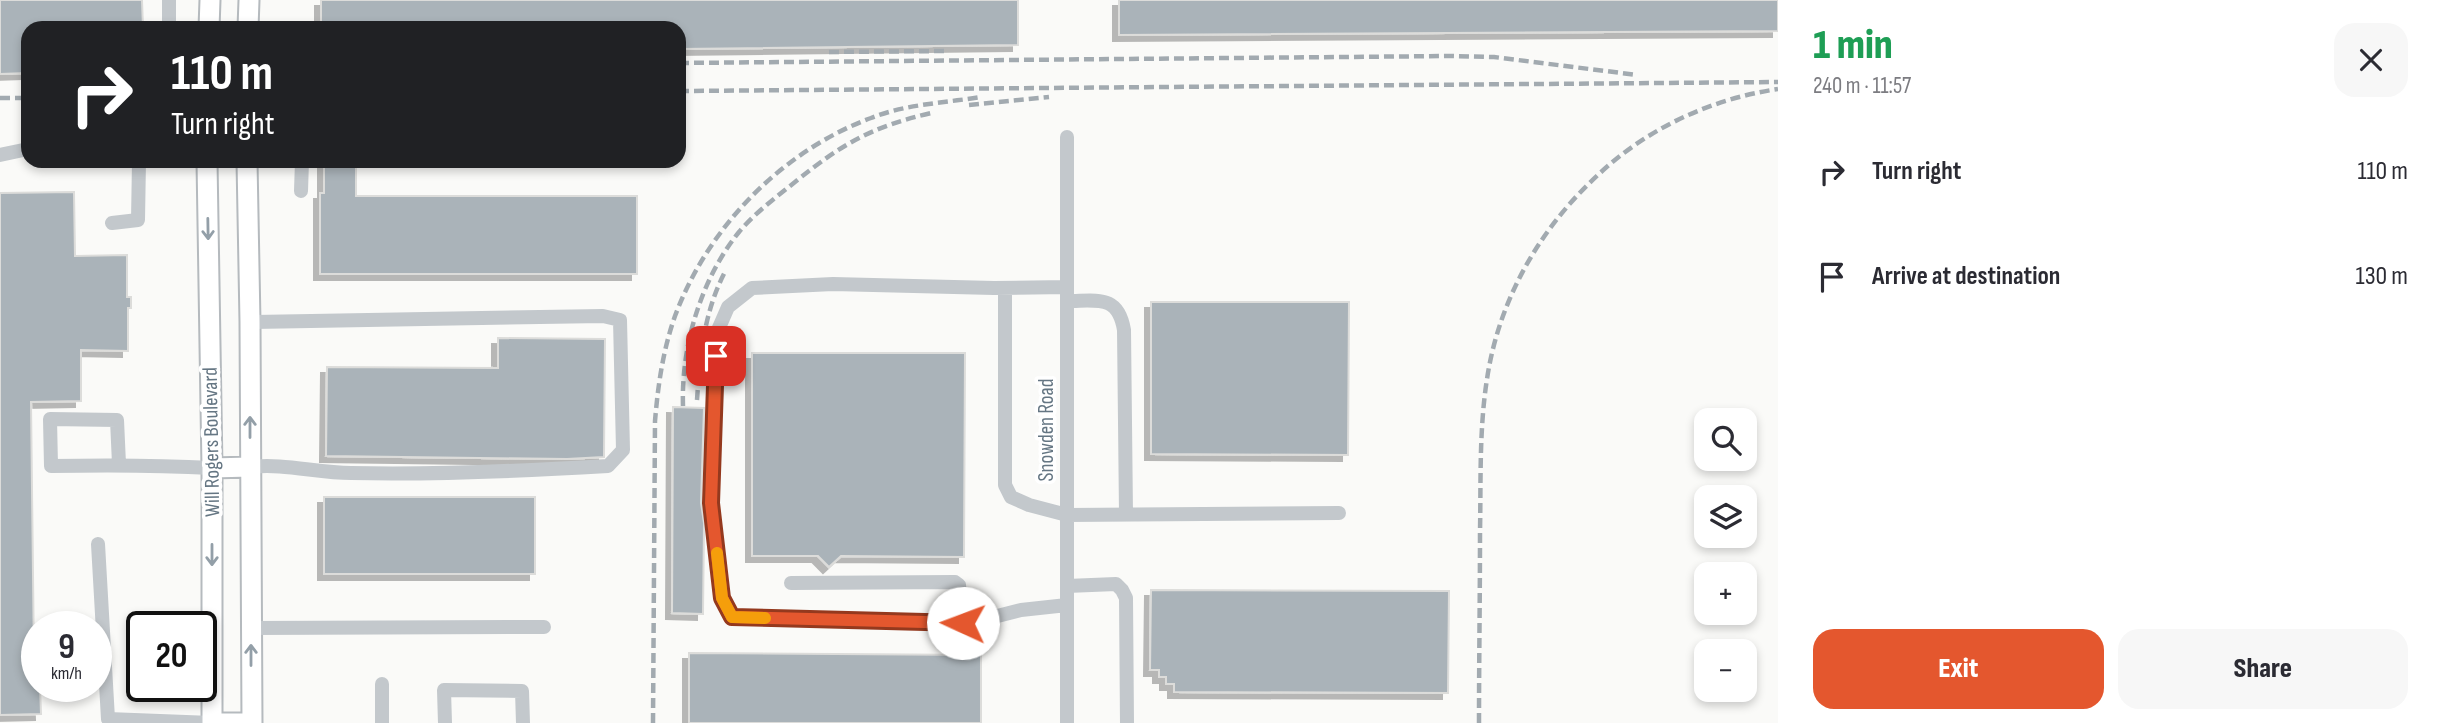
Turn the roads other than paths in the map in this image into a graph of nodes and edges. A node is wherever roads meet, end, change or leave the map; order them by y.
1 (169, 0) edge
2 (210, 0) edge
3 (249, 0) edge
4 (169, 21) edge
5 (209, 21) edge
6 (248, 21) edge
7 (1068, 137) dead end
8 (21, 150) edge
9 (0, 155) edge
10 (139, 168) edge
11 (207, 168) edge
12 (247, 168) edge
13 (302, 168) edge
14 (301, 191) dead end
15 (112, 223) dead end
16 (1005, 288) junction
17 (1068, 294) junction
18 (250, 322) junction
19 (119, 464) junction
20 (250, 467) junction
21 (212, 468) junction
22 (1339, 513) dead end
23 (1126, 514) junction
24 (1067, 515) junction
25 (98, 544) dead end
26 (791, 583) dead end
27 (1067, 586) junction
28 (1067, 605) junction
29 (963, 623) junction
30 (544, 627) dead end
31 (251, 628) junction
32 (382, 684) dead end
33 (104, 721) edge
34 (212, 723) edge
35 (252, 723) edge
36 (382, 723) edge
37 (445, 723) edge
38 (523, 723) edge
39 (1067, 723) edge
40 (1127, 723) edge

1 - 4 street
2 - 5 main road
3 - 6 main road
7 - 17 street, Snowden Road
8 - 9 street
10 - 15 street
11 -> 21 main road, Will Rogers Boulevard
12 - 18 main road, Will Rogers Boulevard
13 - 14 street
16 - 17 street
16 - 24 street
16 - 29 street
17 - 23 street
17 - 24 street, Snowden Road
20 -> 18 main road, Will Rogers Boulevard
18 - 20 street
19 - 19 street
19 - 21 street
20 - 21 main road
20 - 31 main road, Will Rogers Boulevard
21 -> 34 main road, Will Rogers Boulevard
22 - 23 street
23 - 24 street
24 - 27 street, Snowden Road
25 - 33 street
26 - 29 street
27 - 28 street, Snowden Road
27 - 40 street
28 - 29 street
28 - 39 street, Snowden Road
30 - 31 street
35 -> 31 main road, Will Rogers Boulevard
32 - 36 street
33 - 34 street
34 - 35 main road
37 - 38 street

